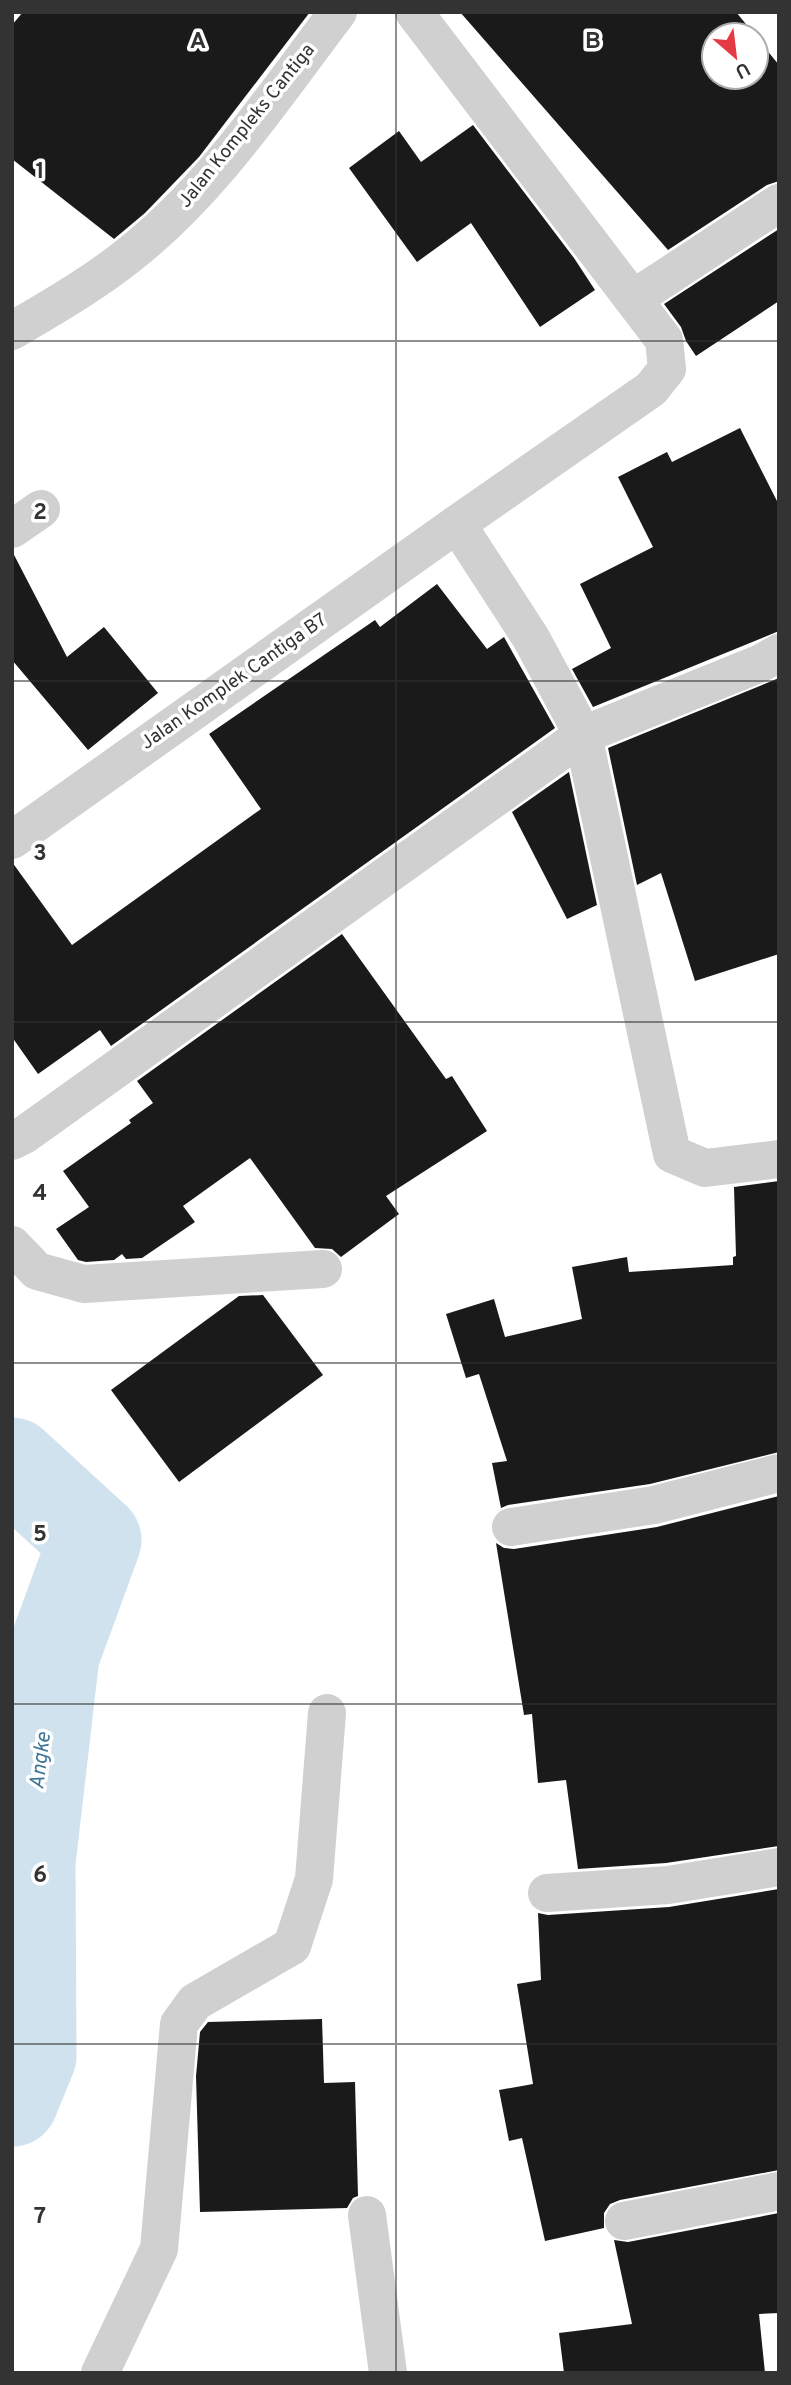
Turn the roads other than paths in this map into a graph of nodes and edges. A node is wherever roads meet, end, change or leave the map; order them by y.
1 (338, 12) edge
2 (414, 12) edge
3 (779, 203) edge
4 (633, 299) junction
5 (12, 331) edge
6 (457, 524) junction
7 (779, 653) edge
8 (583, 735) junction
9 (12, 841) edge
10 (12, 1141) edge
11 (779, 1158) edge
12 (12, 1245) edge
13 (323, 1269) dead end
14 (779, 1473) edge
15 (510, 1527) dead end
16 (327, 1713) dead end
17 (779, 1867) edge
18 (547, 1893) dead end
19 (779, 2191) edge
20 (366, 2214) dead end
21 (624, 2221) dead end
22 (100, 2373) edge
23 (388, 2373) edge

1 - 5 street, Jalan Kompleks Cantiga
2 - 4 street, Jalan Komplek Cantiga B7
3 - 4 street
4 - 6 street, Jalan Komplek Cantiga B7
6 - 8 street
6 - 9 street, Jalan Komplek Cantiga B7
7 - 8 street
8 - 10 street
8 - 11 street
12 - 13 street
14 - 15 street
16 - 22 street
17 - 18 street
19 - 21 street
20 - 23 street

